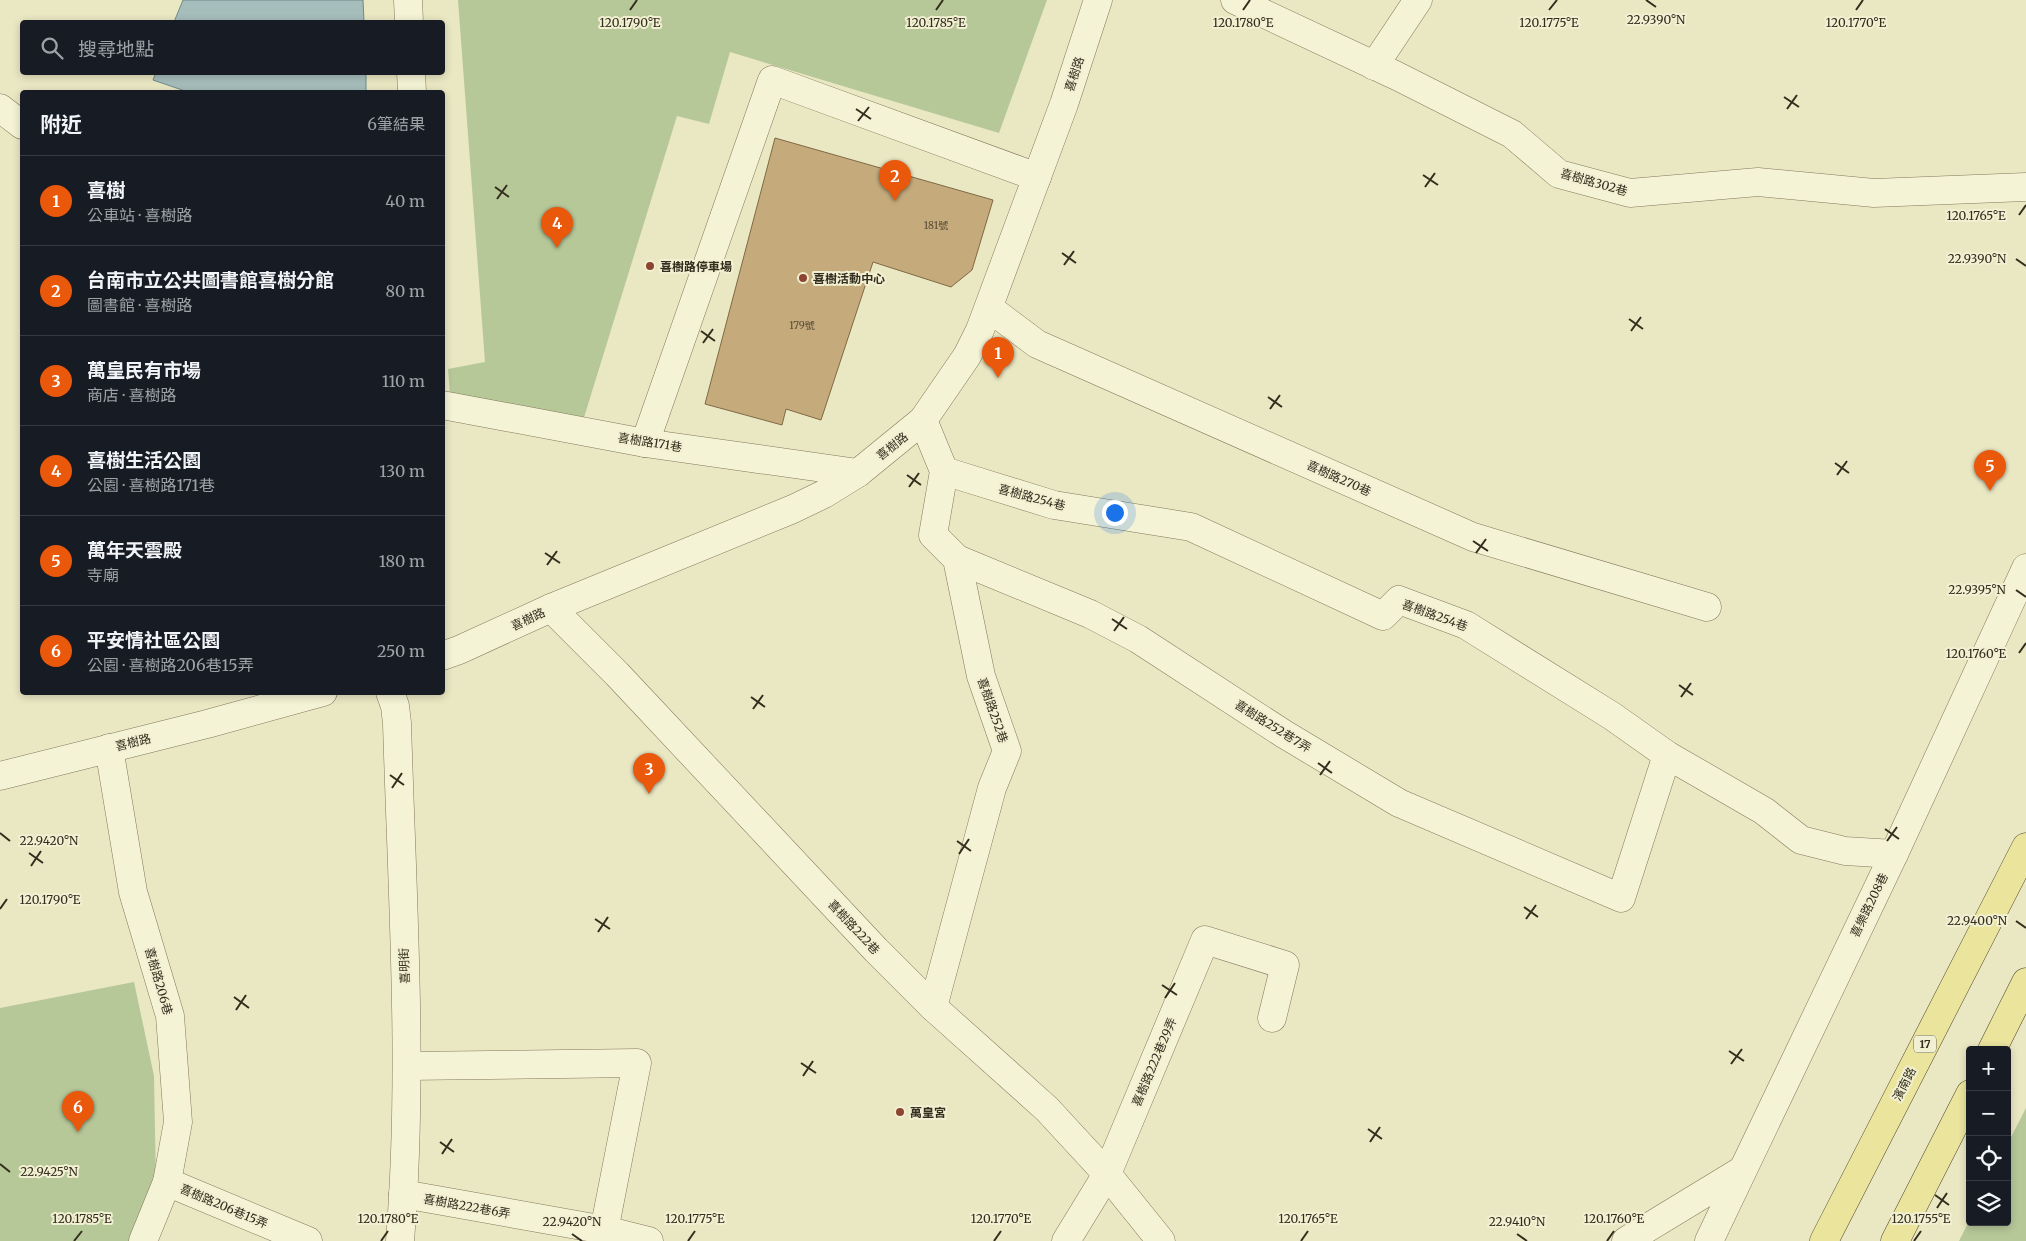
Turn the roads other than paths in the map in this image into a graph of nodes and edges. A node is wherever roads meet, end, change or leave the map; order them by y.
1 (408, 0) edge
2 (1098, 0) edge
3 (1235, 0) edge
4 (1418, 0) edge
5 (409, 20) edge
6 (1374, 66) junction
7 (411, 75) edge
8 (412, 90) edge
9 (0, 108) edge
10 (20, 123) edge
11 (1037, 176) junction
12 (2026, 187) edge
13 (989, 308) junction
14 (445, 406) edge
15 (923, 420) junction
16 (645, 442) junction
17 (944, 471) junction
18 (858, 474) junction
19 (956, 559) junction
20 (2026, 568) edge
21 (1707, 607) dead end
22 (551, 608) junction
23 (445, 655) edge
24 (312, 695) edge
25 (391, 695) edge
26 (109, 748) junction
27 (1667, 756) junction
28 (0, 776) edge
29 (2026, 848) edge
30 (1894, 854) junction
31 (2026, 982) edge
32 (933, 1007) junction
33 (1272, 1018) dead end
34 (1994, 1046) edge
35 (407, 1066) junction
36 (1966, 1102) edge
37 (1741, 1172) junction
38 (1107, 1174) junction
39 (167, 1182) junction
40 (404, 1194) junction
41 (604, 1236) edge
42 (142, 1241) edge
43 (308, 1241) edge
44 (400, 1241) edge
45 (648, 1241) edge
46 (1066, 1241) edge
47 (1161, 1241) edge
48 (1626, 1241) edge
49 (1709, 1241) edge
50 (1824, 1241) edge
51 (1895, 1241) edge

1 - 5 street
2 - 11 street, 喜樹路
3 - 6 street, 喜樹路302巷
4 - 6 street
6 - 12 street, 喜樹路302巷
7 - 8 street
9 - 10 street
11 - 13 street, 喜樹路
11 - 16 street
13 - 15 street, 喜樹路
13 - 21 street, 喜樹路270巷
14 - 16 street, 喜樹路171巷
15 - 17 street
15 - 18 street, 喜樹路
16 - 18 street, 喜樹路171巷
17 - 19 street
17 - 27 street, 喜樹路254巷
18 - 22 street, 喜樹路
19 - 27 street, 喜樹路252巷7弄
19 - 32 street, 喜樹路252巷
20 - 30 street, 喜樂路208巷
22 - 23 street, 喜樹路
22 - 32 street, 喜樹路222巷
24 - 26 street, 喜樹路
25 - 35 street, 喜明街
26 - 28 street, 喜樹路
26 - 39 street, 喜樹路206巷
27 - 30 street, 喜樹路254巷
29 - 50 main road, 濱南路 / 17
30 - 37 street, 喜樂路208巷
31 - 34 main road
32 - 38 street, 喜樹路222巷
33 - 38 street, 喜樹路222巷29弄
35 - 40 street, 喜明街
35 - 41 street
36 - 51 main road
37 - 48 street
37 - 49 street, 喜樂路208巷
38 - 46 street
38 - 47 street, 喜樹路222巷
39 - 42 street, 喜樹路206巷
39 - 43 street, 喜樹路206巷15弄
40 - 41 street, 喜樹路222巷6弄
40 - 44 street, 喜明街
41 - 45 street, 喜樹路222巷6弄

